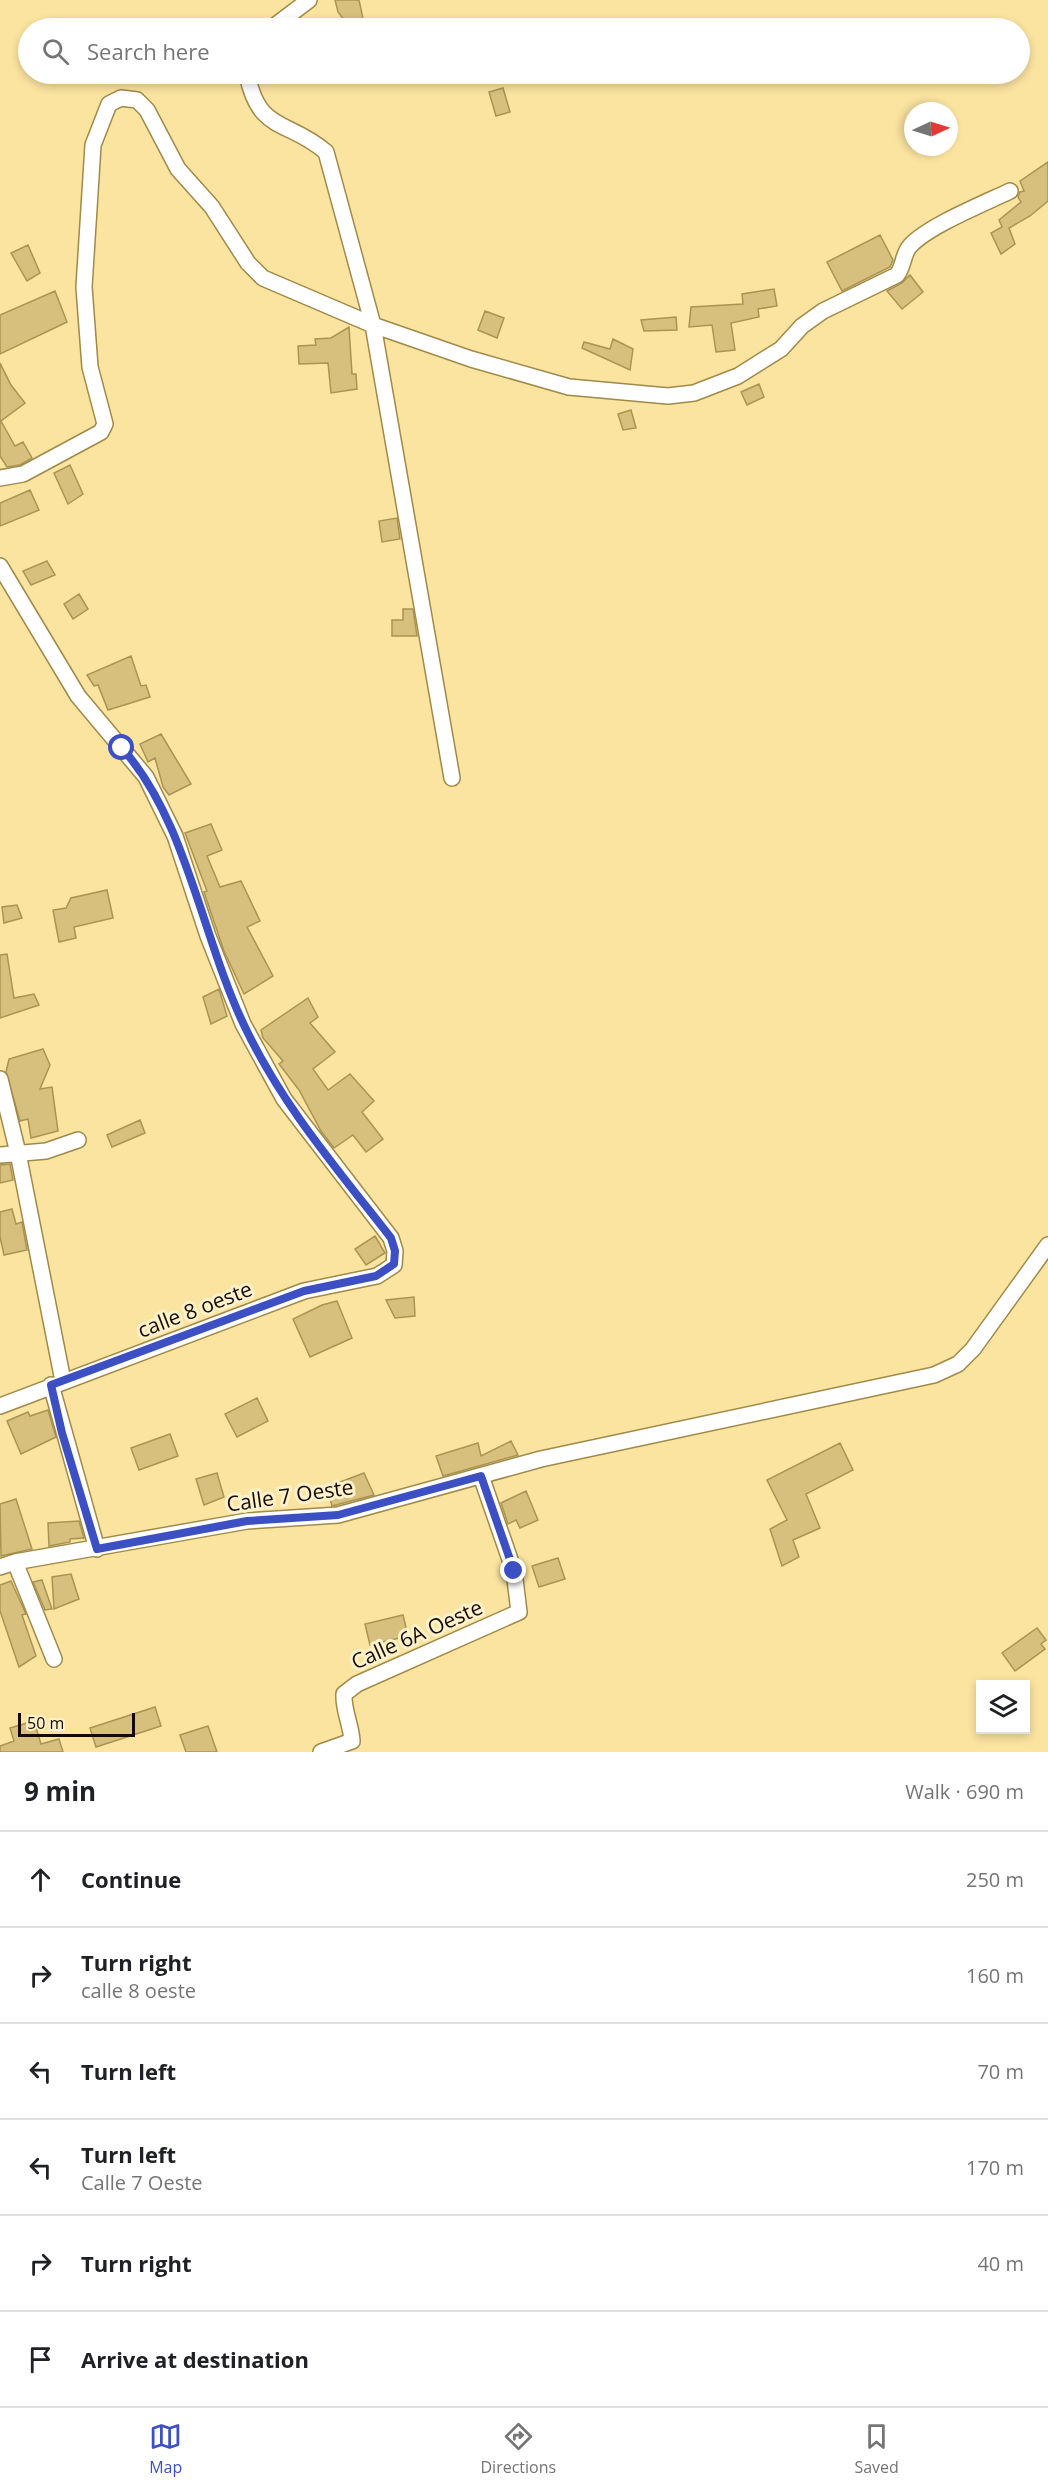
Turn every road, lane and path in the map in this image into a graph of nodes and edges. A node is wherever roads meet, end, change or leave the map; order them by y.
1 (309, 0) edge
2 (285, 18) edge
3 (249, 84) edge
4 (1010, 190) dead end
5 (373, 325) junction
6 (0, 478) edge
7 (0, 566) edge
8 (452, 778) dead end
9 (0, 1079) edge
10 (78, 1140) dead end
11 (18, 1153) junction
12 (0, 1155) edge
13 (1048, 1245) edge
14 (57, 1383) junction
15 (0, 1406) edge
16 (481, 1476) junction
17 (97, 1549) junction
18 (15, 1562) junction
19 (0, 1567) edge
20 (54, 1659) dead end
21 (321, 1752) edge

1 - 2 street
3 - 5 street
4 - 5 street
5 - 6 street
5 - 8 street
7 - 14 street, calle 8 oeste
9 - 11 street
10 - 11 street
11 - 12 street
11 - 14 street
13 - 16 street, Calle 7 Oeste
14 - 15 street, calle 8 oeste
14 - 17 street
16 - 17 street, Calle 7 Oeste
16 - 21 street, Calle 6A Oeste
17 - 18 street, Calle 7 Oeste
18 - 19 street, Calle 7 Oeste
18 - 20 street

